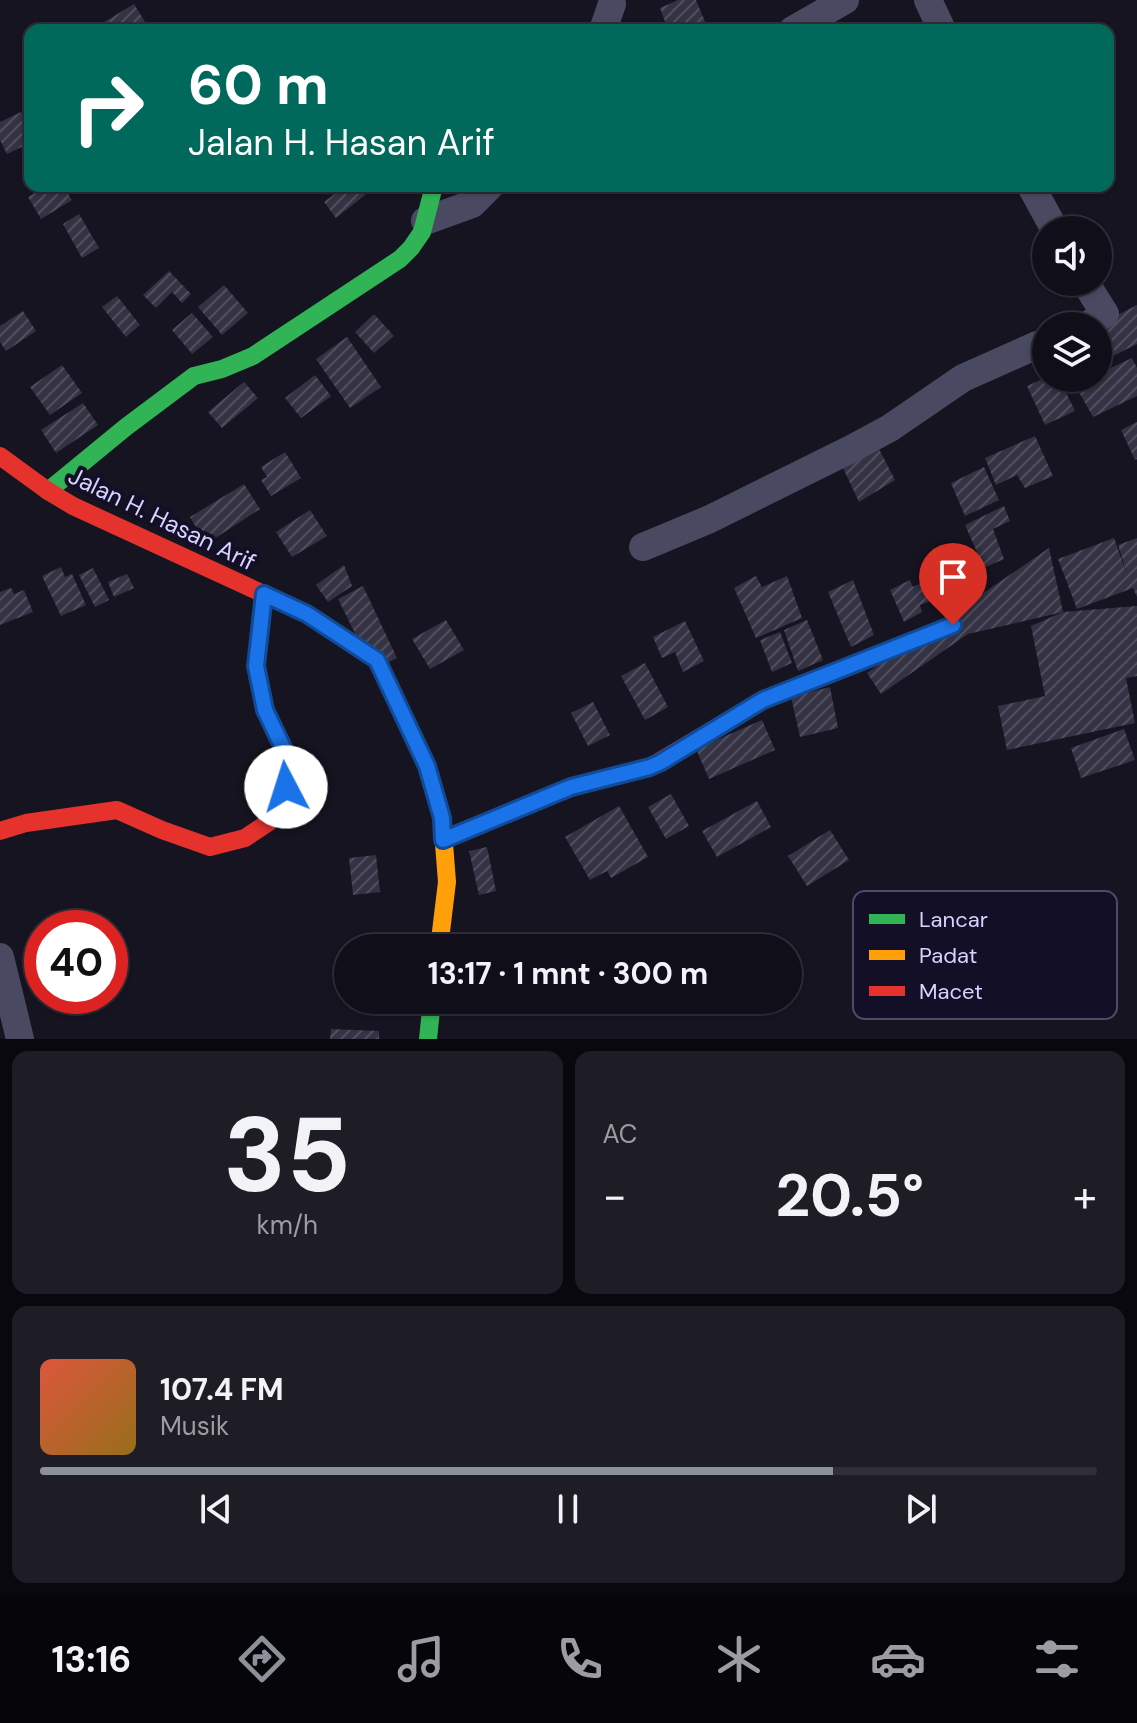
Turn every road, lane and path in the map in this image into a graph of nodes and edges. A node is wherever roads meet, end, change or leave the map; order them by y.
1 (845, 0) edge
2 (928, 0) edge
3 (803, 24) edge
4 (939, 24) edge
5 (432, 192) edge
6 (484, 192) edge
7 (1034, 192) edge
8 (1047, 216) edge
9 (425, 221) junction
10 (1032, 347) edge
11 (0, 456) edge
12 (48, 491) junction
13 (643, 547) dead end
14 (264, 594) junction
15 (953, 625) dead end
16 (0, 831) edge
17 (443, 840) junction
18 (441, 934) edge
19 (0, 957) edge
20 (431, 1014) edge
21 (20, 1039) edge
22 (428, 1039) edge

1 - 3 street
2 - 4 street
5 - 9 street
6 - 9 street
7 - 8 street
9 - 12 street
10 - 13 street
11 - 12 street, Jalan H. Hasan Arif
12 - 14 street, Jalan H. Hasan Arif
14 - 16 street
14 - 17 street, Jalan H. Hasan Arif
15 - 17 street
17 - 18 street, Jalan H. Hasan Arif
19 - 21 street
20 - 22 street

